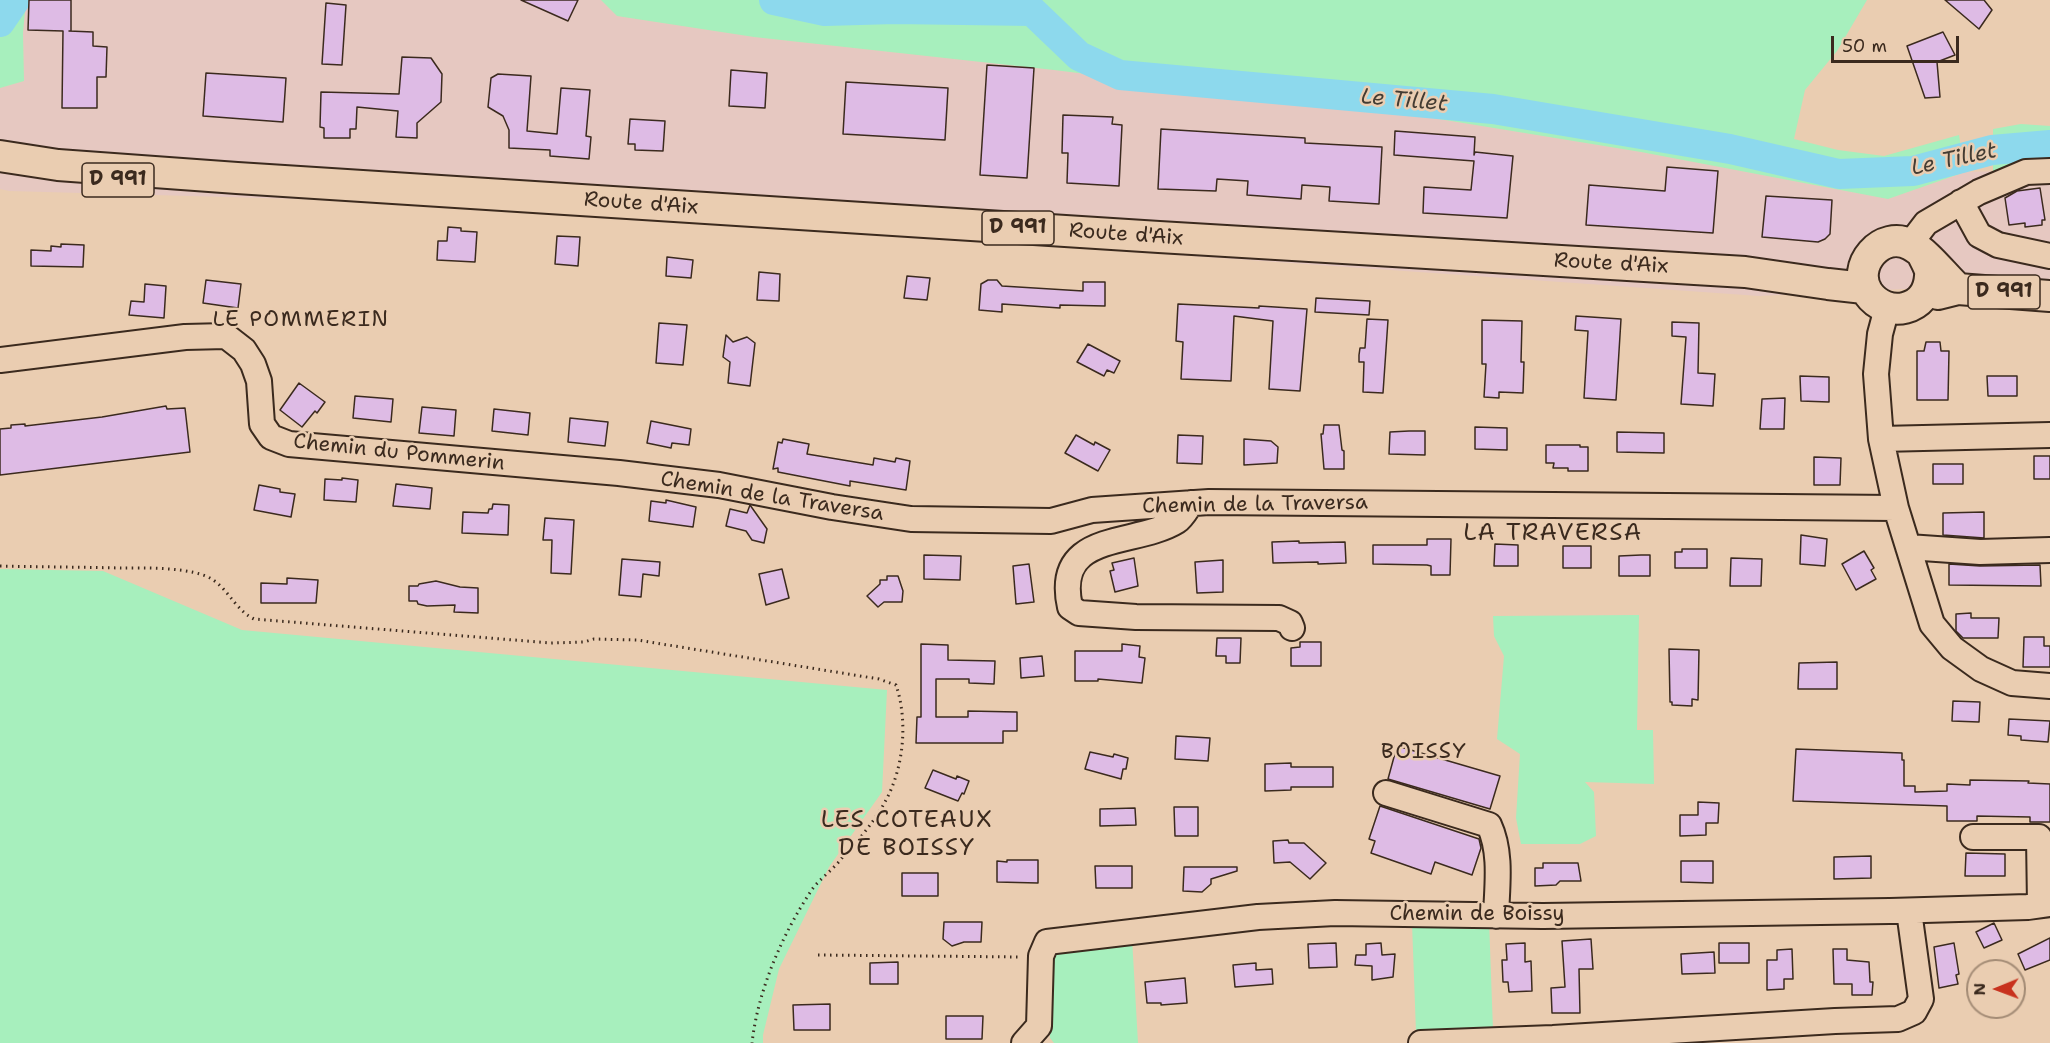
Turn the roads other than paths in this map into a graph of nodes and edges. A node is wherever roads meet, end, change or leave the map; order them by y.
1 (0, 156) edge
2 (2050, 171) edge
3 (0, 175) edge
4 (237, 178) junction
5 (1961, 202) junction
6 (1917, 249) junction
7 (2050, 256) edge
8 (1865, 273) junction
9 (1958, 289) junction
10 (2050, 296) edge
11 (1921, 299) junction
12 (1887, 308) junction
13 (0, 360) edge
14 (2050, 435) edge
15 (1881, 440) junction
16 (619, 473) joint
17 (1191, 503) junction
18 (1896, 508) junction
19 (1908, 547) junction
20 (2050, 550) edge
21 (1292, 628) dead end
22 (2050, 686) edge
23 (1386, 793) dead end
24 (1973, 837) dead end
25 (2045, 905) edge
26 (1909, 910) junction
27 (1496, 916) junction
28 (1024, 1043) edge
29 (1421, 1043) edge

1 - 4 main road, Route d'Aix / D 991
2 - 5 street
3 - 4 main road, Route d'Aix / D 991
4 - 8 main road, Route d'Aix / D 991
5 - 6 street
5 - 7 street
6 - 8 main road
6 - 9 main road, D 991
6 - 11 main road
8 - 12 main road
9 - 10 main road, D 991
9 - 11 main road, D 991
11 - 12 main road
12 - 15 street
13 - 16 street, Chemin du Pommerin
14 - 15 street
15 - 18 street
16 - 17 street, Chemin de la Traversa
17 - 18 street, Chemin de la Traversa
17 - 21 street
18 - 19 street
19 - 20 street
19 - 22 street
23 - 27 street
24 - 25 street
25 - 26 street, Chemin de Boissy
26 - 27 street, Chemin de Boissy
26 - 29 street
27 - 28 street, Chemin de Boissy

